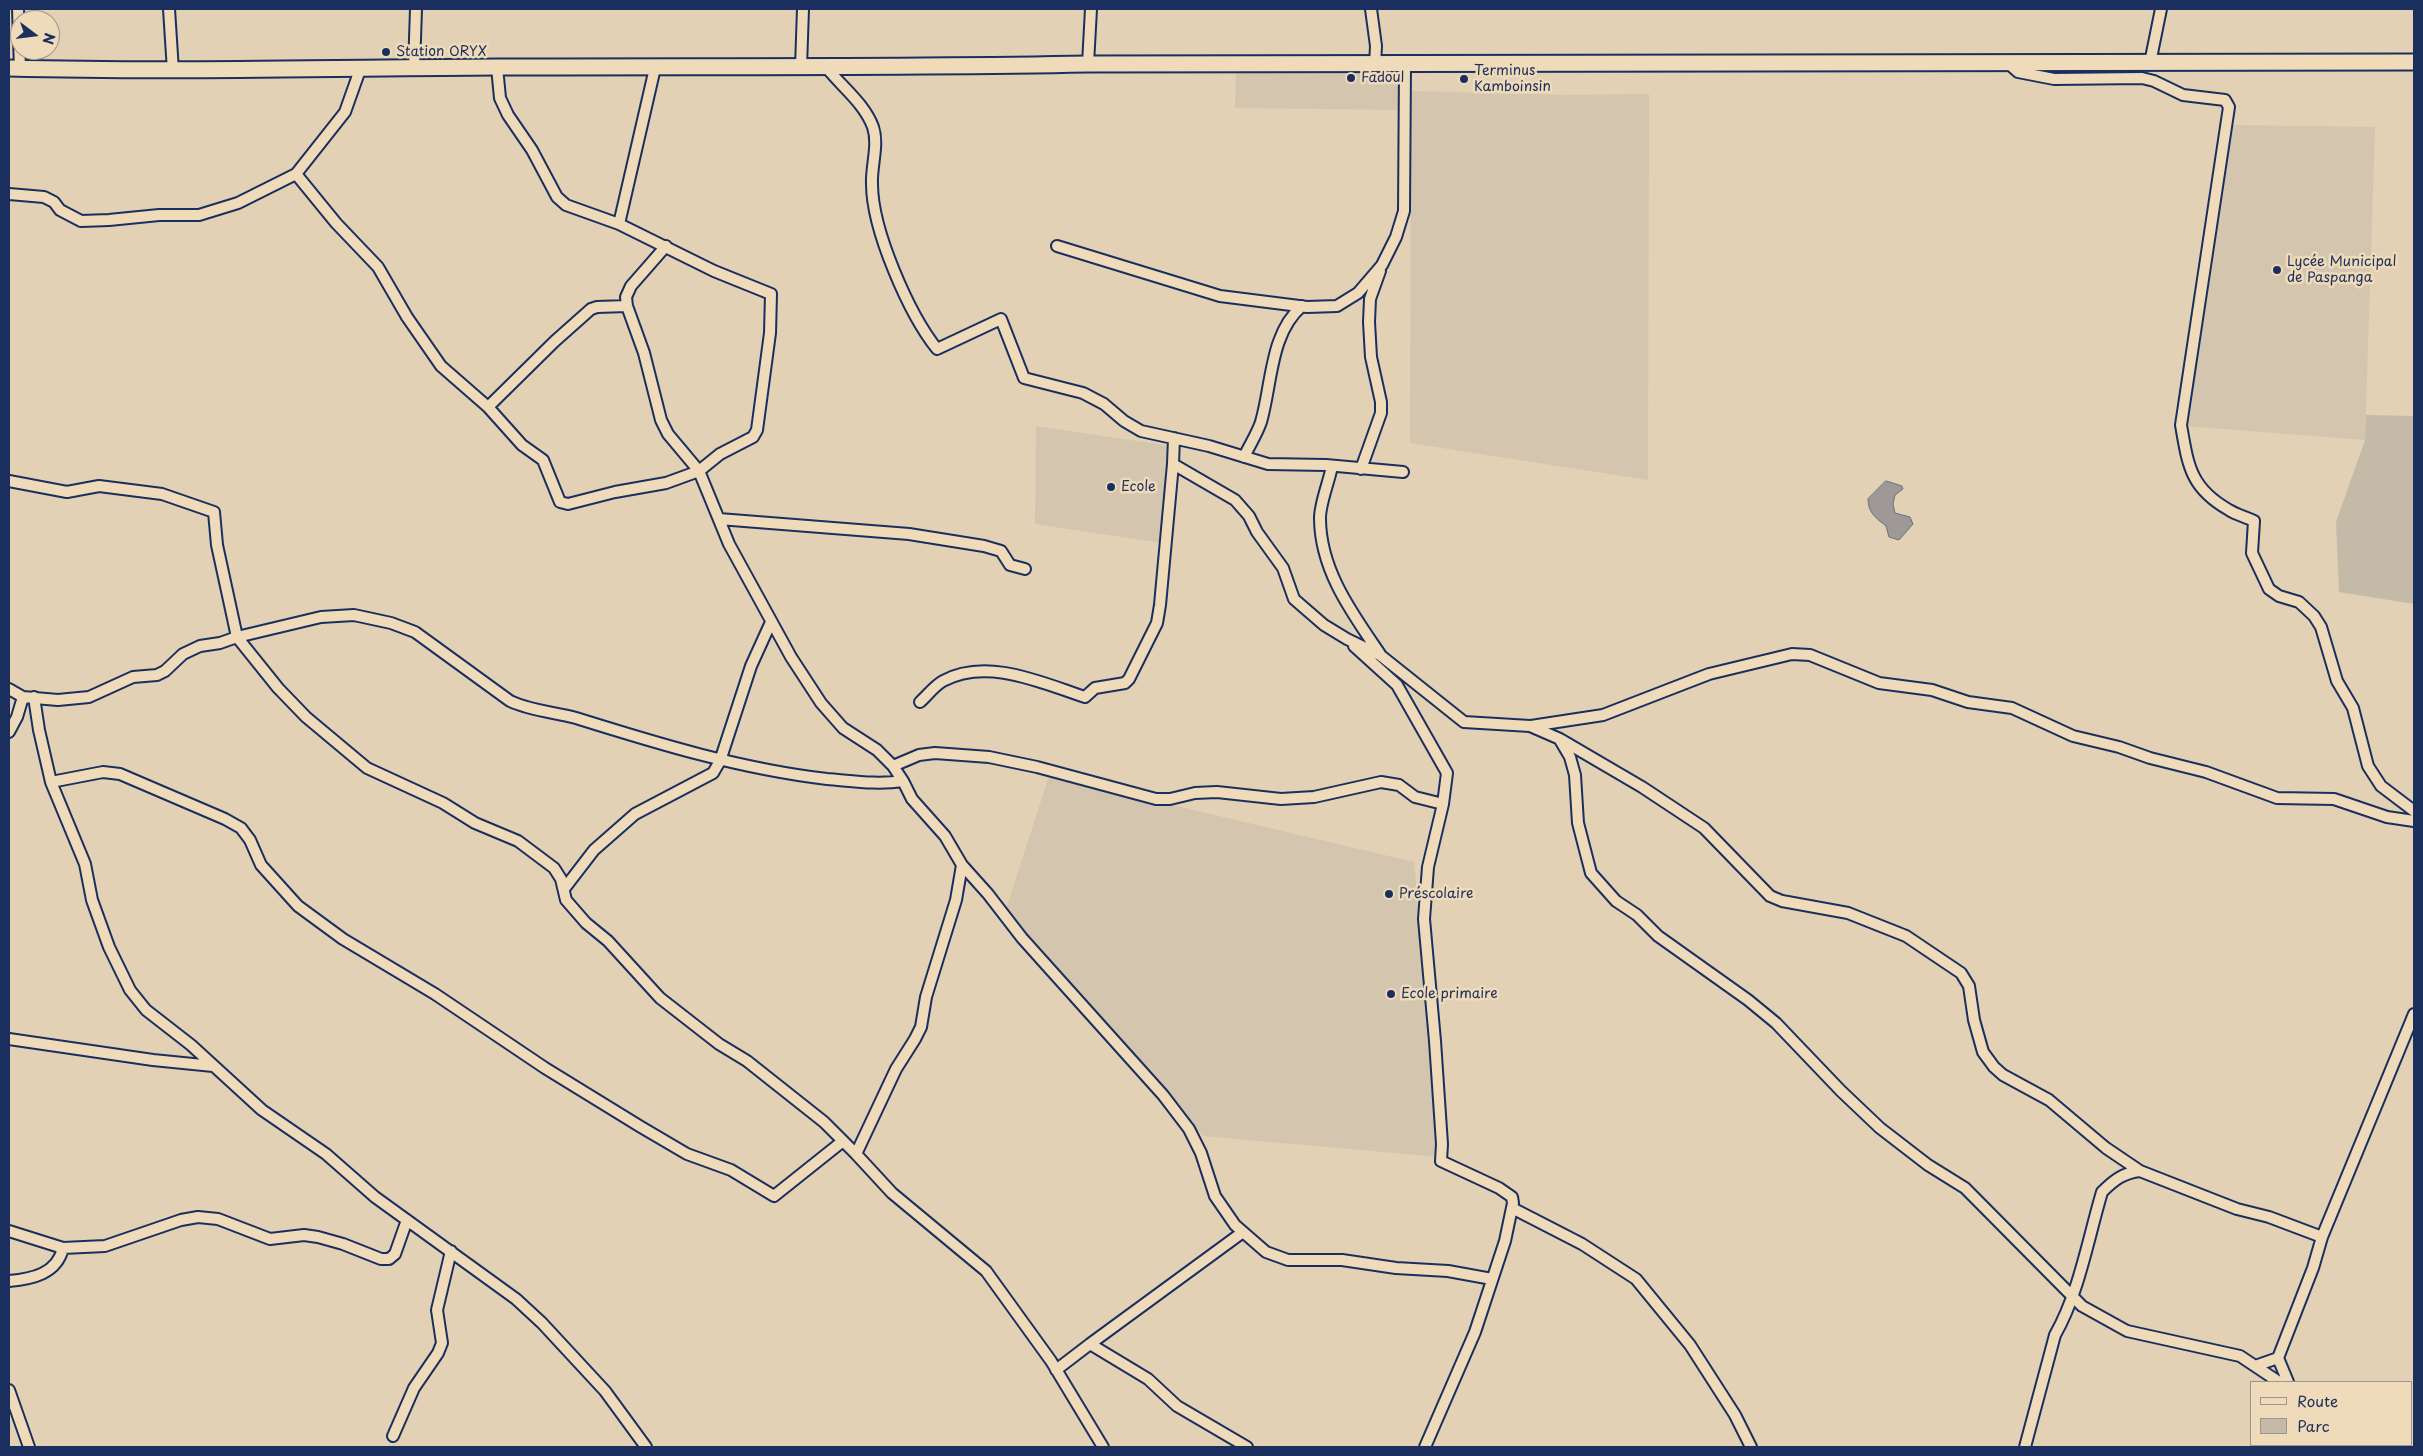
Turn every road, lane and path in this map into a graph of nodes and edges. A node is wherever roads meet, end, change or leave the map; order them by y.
1 (18, 9) edge
2 (169, 9) edge
3 (416, 9) edge
4 (803, 9) edge
5 (1091, 9) edge
6 (1371, 9) edge
7 (2161, 9) edge
8 (2414, 62) edge
9 (2150, 63) junction
10 (1088, 64) junction
11 (2009, 64) junction
12 (1375, 65) junction
13 (1405, 65) junction
14 (361, 67) junction
15 (497, 67) junction
16 (801, 67) junction
17 (826, 67) junction
18 (14, 68) edge
19 (414, 68) junction
20 (656, 68) junction
21 (173, 71) junction
22 (296, 174) junction
23 (9, 194) edge
24 (619, 224) junction
25 (666, 246) junction
26 (1057, 246) dead end
27 (1382, 265) junction
28 (627, 306) junction
29 (1302, 306) junction
30 (488, 407) junction
31 (1174, 438) junction
32 (1244, 457) junction
33 (1173, 464) junction
34 (1332, 466) junction
35 (1361, 468) junction
36 (699, 471) junction
37 (1404, 472) dead end
38 (9, 481) edge
39 (719, 519) junction
40 (1025, 568) dead end
41 (771, 622) junction
42 (236, 637) junction
43 (1346, 639) junction
44 (1380, 655) junction
45 (9, 689) edge
46 (23, 696) junction
47 (34, 698) junction
48 (920, 702) dead end
49 (1530, 726) junction
50 (9, 732) edge
51 (1560, 739) junction
52 (720, 761) junction
53 (893, 766) junction
54 (903, 781) junction
55 (51, 782) junction
56 (1443, 804) junction
57 (2414, 811) edge
58 (2414, 821) edge
59 (962, 865) junction
60 (564, 889) junction
61 (2414, 1014) edge
62 (9, 1039) edge
63 (213, 1066) junction
64 (843, 1141) junction
65 (856, 1154) junction
66 (2140, 1171) junction
67 (1512, 1208) junction
68 (407, 1220) junction
69 (9, 1231) edge
70 (1243, 1232) junction
71 (2322, 1236) junction
72 (63, 1248) junction
73 (451, 1251) junction
74 (1492, 1279) junction
75 (9, 1281) edge
76 (2072, 1297) junction
77 (1090, 1344) junction
78 (2278, 1358) junction
79 (2255, 1366) junction
80 (1056, 1370) junction
81 (2278, 1381) edge
82 (2288, 1381) edge
83 (9, 1390) edge
84 (393, 1436) dead end
85 (29, 1447) edge
86 (646, 1447) edge
87 (1103, 1447) edge
88 (1247, 1447) edge
89 (1425, 1447) edge
90 (1751, 1447) edge
91 (2025, 1447) edge

1 - 18 street
2 - 21 street
3 - 19 street
4 - 16 street
5 - 10 street
6 - 12 street
7 - 9 street
8 - 9 main road
9 - 11 main road
10 - 12 main road
10 - 17 main road
11 - 13 main road
11 - 57 street
12 - 13 main road
13 - 27 street
14 - 19 main road
14 - 21 main road
14 - 22 street
15 - 19 main road
15 - 20 main road
15 - 24 street
16 - 17 main road
16 - 20 main road
17 - 31 street
18 - 21 main road
20 - 24 street
22 - 23 street
22 - 30 street
24 - 25 street
25 - 28 street
25 - 36 street
26 - 29 street
27 - 29 street
27 - 35 street
28 - 30 street
28 - 36 street
29 - 32 street
30 - 36 street
31 - 32 street
31 - 33 street
32 - 34 street
33 - 43 street
33 - 48 street
34 - 35 street
34 - 44 street
35 - 37 street
36 - 39 street
38 - 42 street
39 - 40 street
39 - 41 street
41 - 52 street
41 - 53 street
42 - 47 street
42 - 52 street
42 - 60 street
43 - 44 street
43 - 56 street
44 - 49 street
45 - 46 street
46 - 47 street
46 - 50 street
47 - 55 street
49 - 51 street
49 - 58 street
51 - 66 street
51 - 76 street
52 - 54 street
52 - 60 street
53 - 54 street
53 - 56 street
54 - 59 street
55 - 63 street
55 - 64 street
56 - 67 street
59 - 65 street
59 - 70 street
60 - 64 street
61 - 71 street
62 - 63 street
63 - 68 street
64 - 65 street
65 - 80 street
66 - 71 street
66 - 76 street
67 - 74 street
67 - 90 street
68 - 72 street
68 - 73 street
69 - 72 street
70 - 74 street
70 - 77 street
71 - 78 street
72 - 75 street
73 - 84 street
73 - 86 street
74 - 89 street
76 - 79 street
76 - 91 street
77 - 80 street
77 - 88 street
78 - 79 street
78 - 82 street
79 - 81 street
80 - 87 street
83 - 85 street

